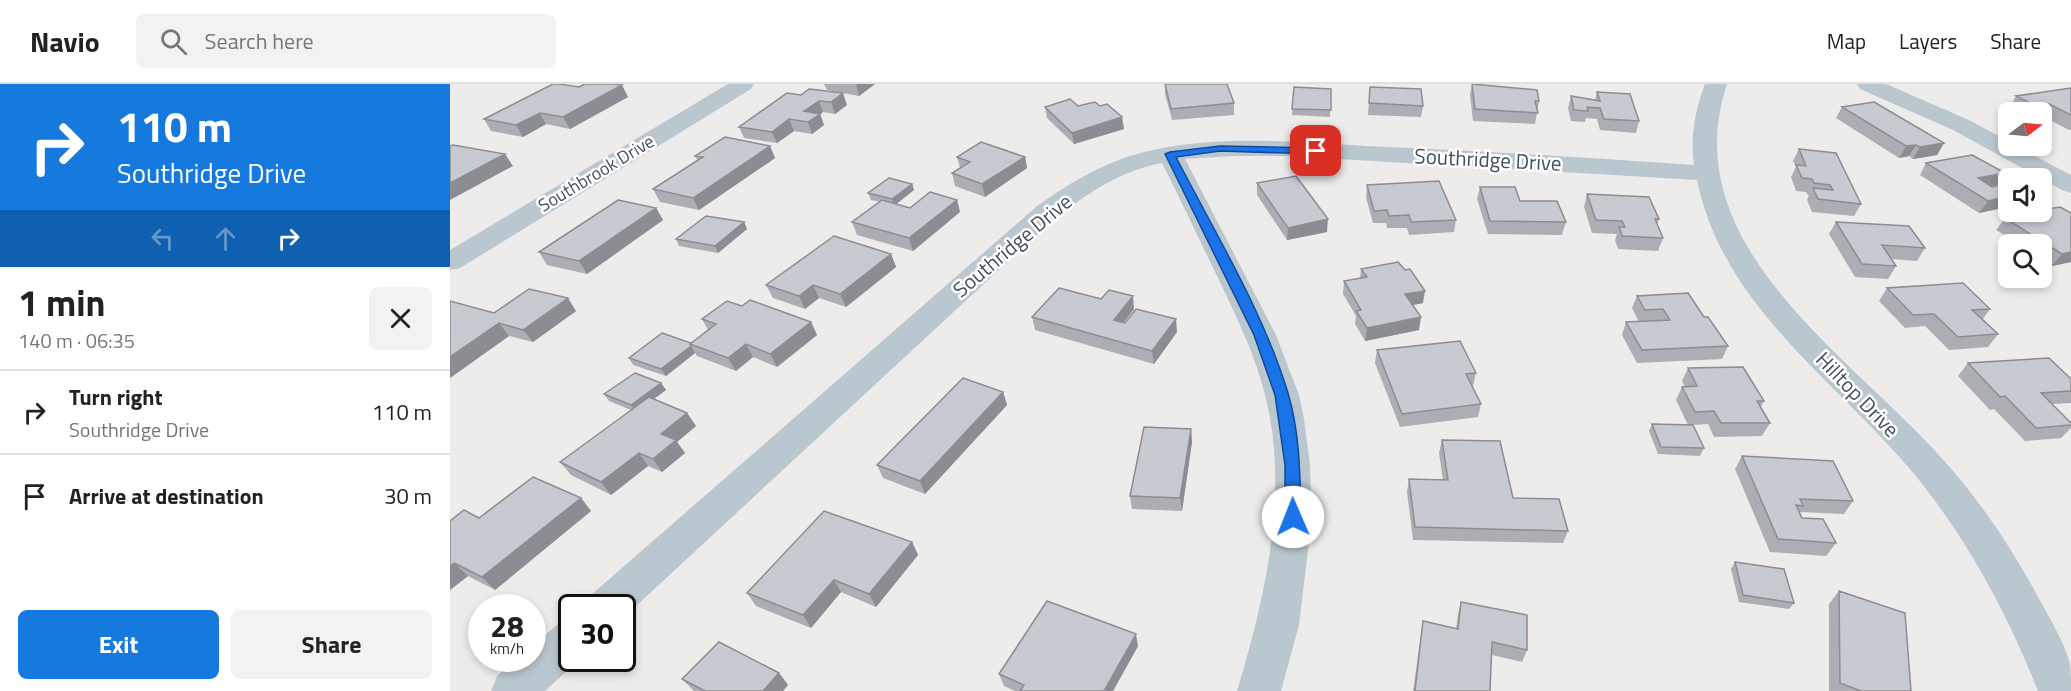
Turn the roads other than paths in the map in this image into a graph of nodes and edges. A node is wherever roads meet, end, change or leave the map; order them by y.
1 (743, 84) edge
2 (1716, 84) edge
3 (1868, 84) edge
4 (1170, 154) junction
5 (1709, 173) junction
6 (2071, 185) edge
7 (450, 262) edge
8 (622, 594) edge
9 (558, 651) edge
10 (513, 691) edge
11 (1259, 691) edge
12 (2060, 691) edge

1 - 7 street, Southbrook Drive
2 - 5 street, Hilltop Drive
3 - 6 street
4 - 5 street, Southridge Drive
4 - 8 street, Southridge Drive
4 - 11 street
5 - 12 street, Hilltop Drive
9 - 10 street

